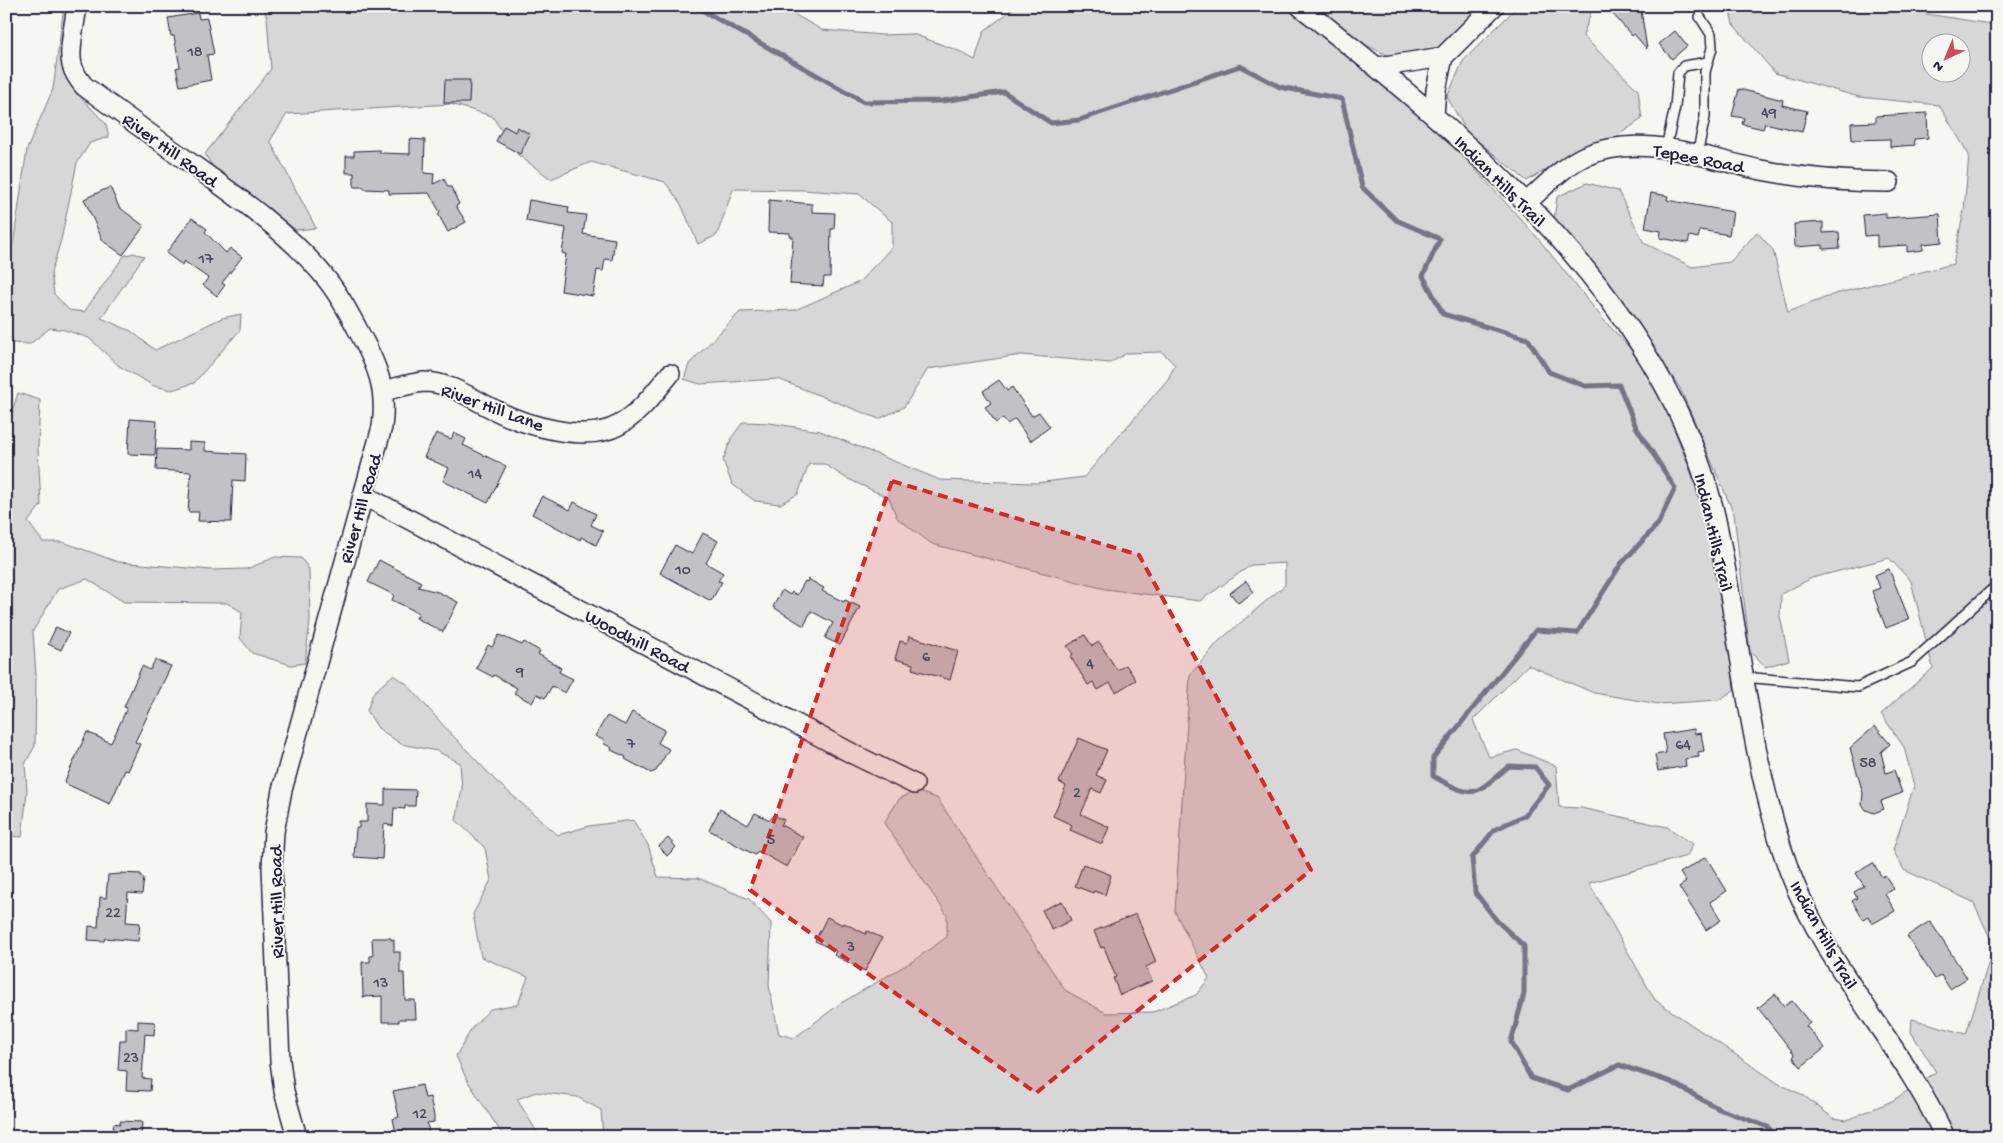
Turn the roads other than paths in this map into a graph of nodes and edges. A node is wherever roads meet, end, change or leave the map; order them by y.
1 (77, 6) edge
2 (1300, 6) edge
3 (1494, 6) edge
4 (1700, 17) dead end
5 (1443, 57) junction
6 (1708, 62) junction
7 (1378, 67) junction
8 (1434, 115) junction
9 (1666, 148) junction
10 (1697, 155) junction
11 (1889, 182) dead end
12 (1526, 203) junction
13 (670, 374) dead end
14 (383, 391) junction
15 (363, 495) junction
16 (1997, 585) edge
17 (1743, 677) junction
18 (914, 784) dead end
19 (297, 1137) edge
20 (1946, 1137) edge

1 - 14 street, River Hill Road
2 - 7 street, Indian Hills Trail
3 - 5 street
4 - 6 lane
5 - 7 street
5 - 8 street
6 - 9 lane
6 - 10 lane
7 - 8 street, Indian Hills Trail
8 - 12 street, Indian Hills Trail
9 - 10 street, Tepee Road
9 - 12 street, Tepee Road
10 - 11 street, Tepee Road
12 - 17 street, Indian Hills Trail
13 - 14 street, River Hill Lane
14 - 15 street, River Hill Road
15 - 18 street, Woodhill Road
15 - 19 street, River Hill Road
16 - 17 lane
17 - 20 street, Indian Hills Trail

